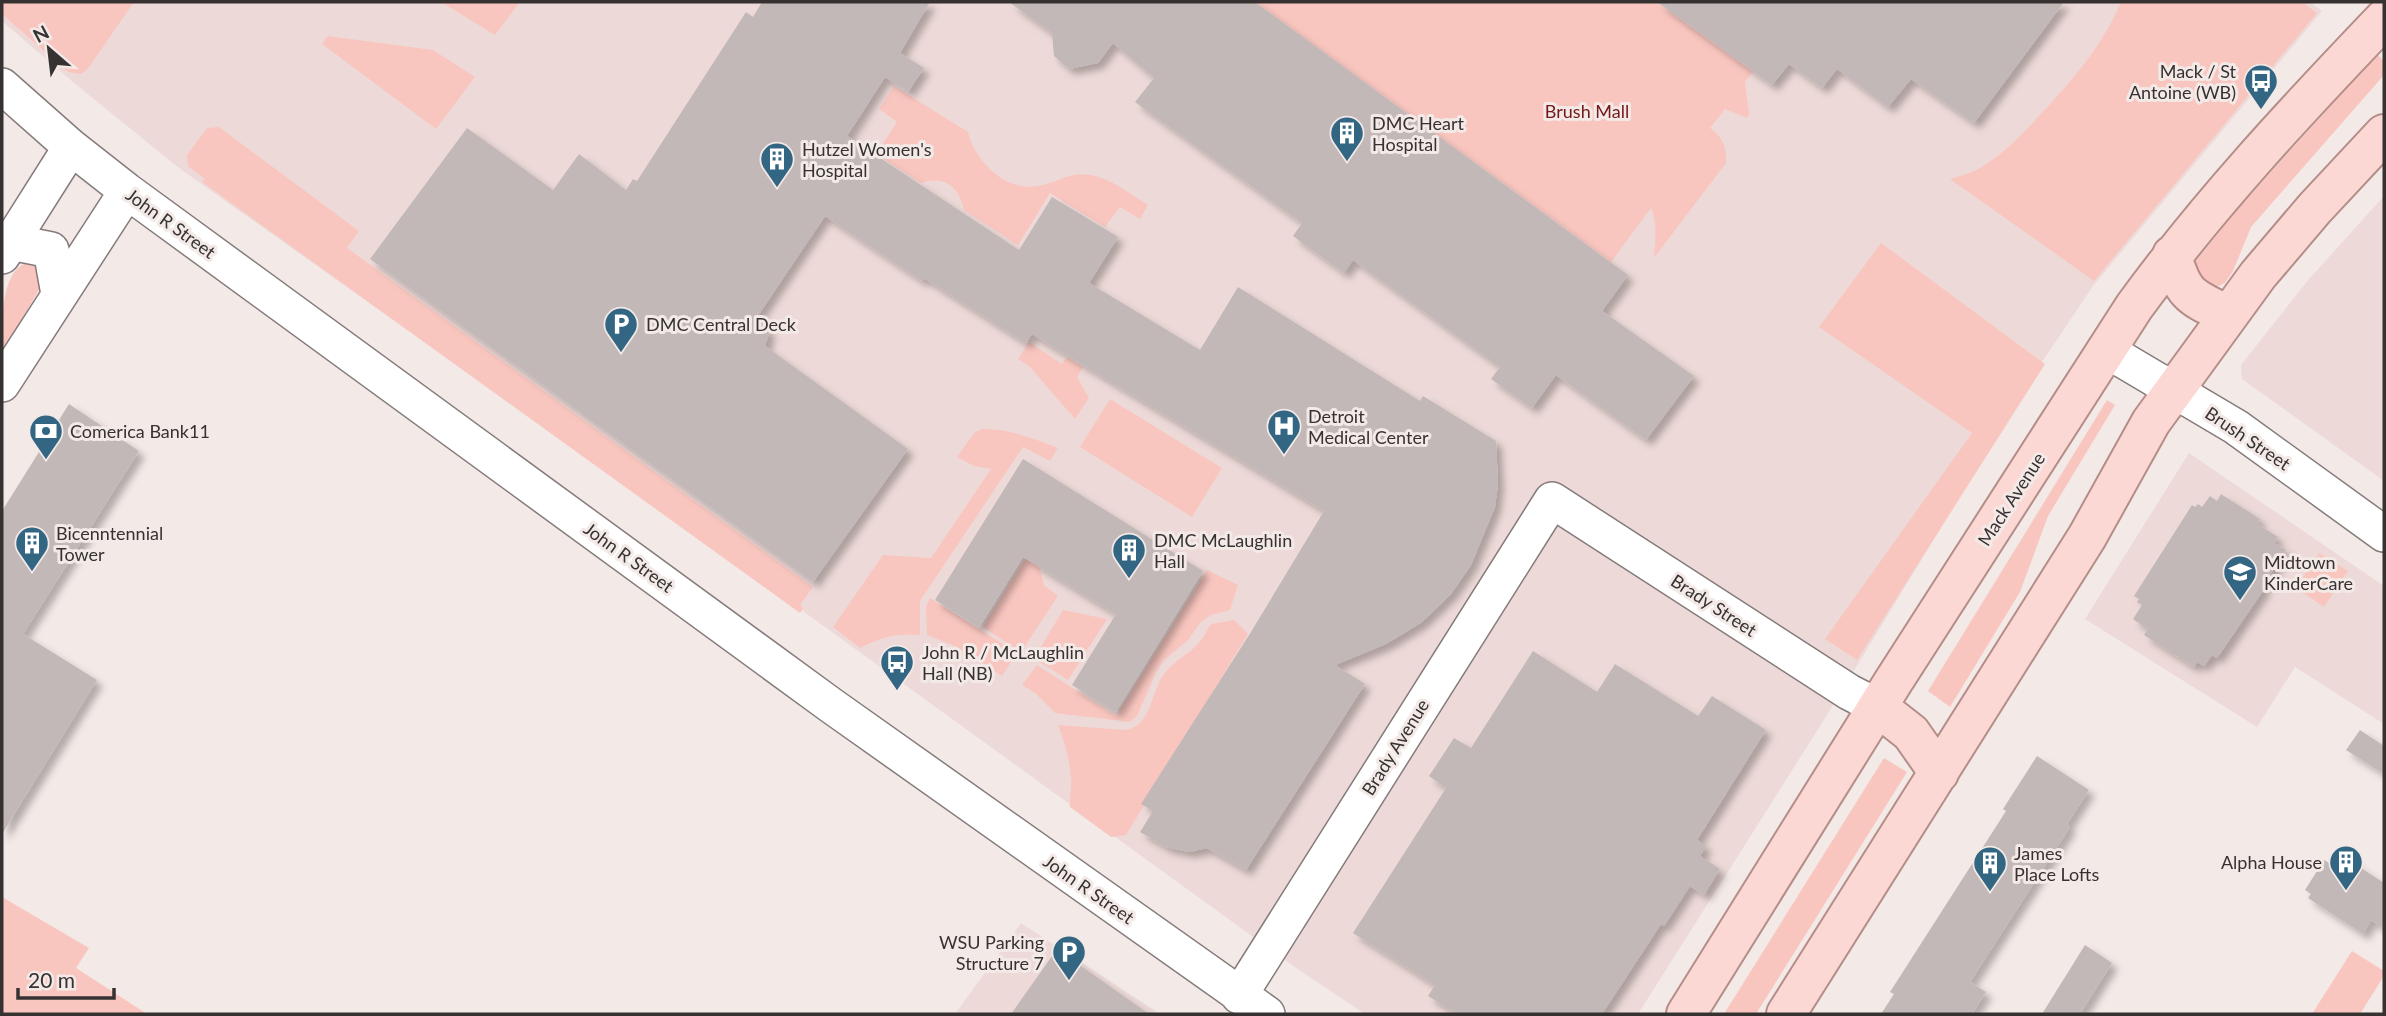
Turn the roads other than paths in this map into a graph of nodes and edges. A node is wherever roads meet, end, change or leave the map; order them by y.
1 (2384, 19) edge
2 (2, 86) edge
3 (2384, 134) edge
4 (71, 147) junction
5 (127, 191) junction
6 (6, 249) edge
7 (2172, 255) junction
8 (59, 294) junction
9 (2228, 315) junction
10 (2106, 350) junction
11 (2, 384) edge
12 (2172, 391) junction
13 (1552, 500) joint
14 (2384, 534) edge
15 (1878, 707) junction
16 (1939, 773) junction
17 (1253, 1005) edge
18 (1686, 1014) edge
19 (1786, 1014) edge

1 - 7 main road, Mack Avenue
2 - 4 street, John R Street
3 - 9 main road
4 - 5 street, John R Street
4 - 6 street
5 - 8 street
5 - 17 street, John R Street
6 - 8 street
7 - 9 main road
7 - 10 main road, Mack Avenue
8 - 11 street
9 - 12 main road
10 - 12 street, Brush Street
10 - 15 main road, Mack Avenue
12 - 14 street, Brush Street
12 - 16 main road
13 - 15 street, Brady Street
13 - 17 street, Brady Avenue
15 - 16 main road
15 - 18 main road, Mack Avenue
16 - 19 main road

